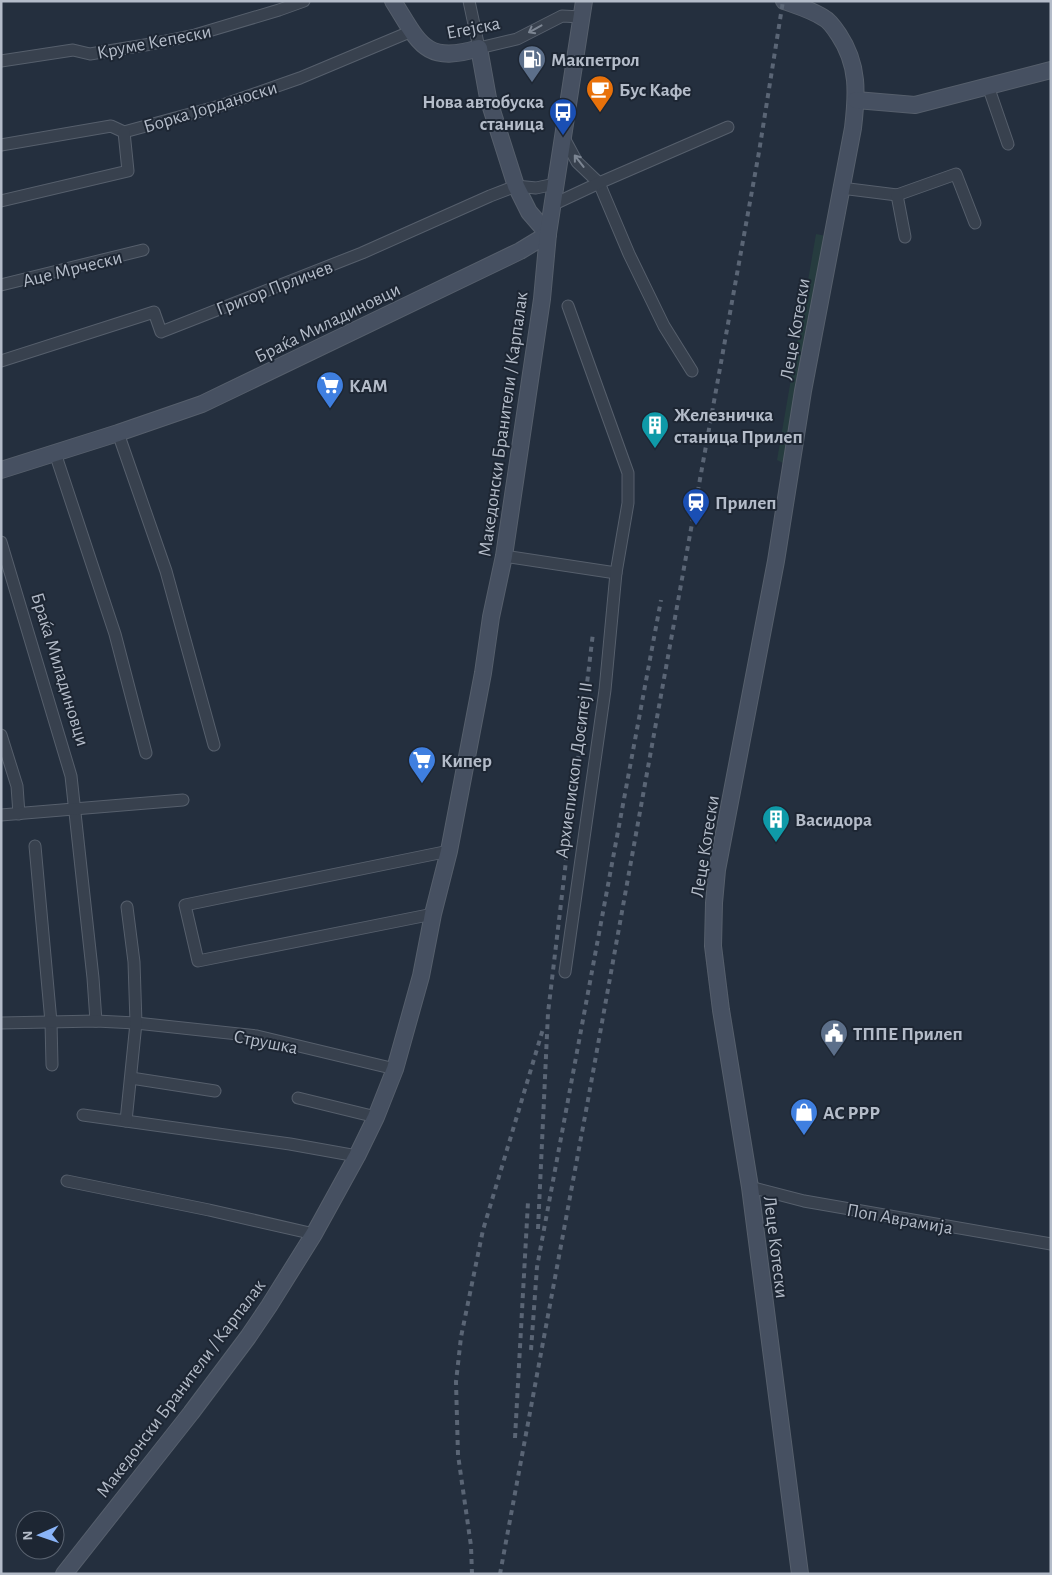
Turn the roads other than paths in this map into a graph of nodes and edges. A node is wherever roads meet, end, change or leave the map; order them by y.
1 (304, 1) edge
2 (393, 1) edge
3 (469, 1) edge
4 (792, 3) edge
5 (814, 6) edge
6 (582, 9) edge
7 (412, 31) junction
8 (479, 48) junction
9 (1, 61) edge
10 (1051, 70) edge
11 (988, 86) junction
12 (856, 100) junction
13 (728, 127) dead end
14 (124, 132) junction
15 (563, 136) junction
16 (1008, 144) dead end
17 (1, 145) edge
18 (599, 183) junction
19 (555, 184) junction
20 (516, 186) junction
21 (840, 188) junction
22 (897, 195) junction
23 (1, 200) edge
24 (552, 205) junction
25 (974, 223) dead end
26 (548, 234) junction
27 (905, 237) dead end
28 (142, 250) dead end
29 (1, 285) edge
30 (568, 306) dead end
31 (1, 361) edge
32 (692, 371) dead end
33 (118, 433) junction
34 (55, 452) junction
35 (1, 470) edge
36 (1, 542) edge
37 (504, 556) junction
38 (616, 573) junction
39 (1, 735) edge
40 (214, 745) dead end
41 (146, 753) dead end
42 (184, 800) dead end
43 (74, 809) junction
44 (19, 814) junction
45 (1, 815) edge
46 (35, 846) dead end
47 (449, 850) junction
48 (127, 907) dead end
49 (433, 914) junction
50 (565, 972) dead end
51 (96, 1021) junction
52 (51, 1022) junction
53 (1, 1023) edge
54 (136, 1023) junction
55 (52, 1065) dead end
56 (395, 1069) junction
57 (131, 1078) junction
58 (215, 1090) dead end
59 (298, 1098) dead end
60 (84, 1115) dead end
61 (376, 1117) junction
62 (126, 1121) junction
63 (357, 1156) junction
64 (67, 1181) dead end
65 (750, 1187) junction
66 (314, 1234) junction
67 (1051, 1244) edge
68 (64, 1574) edge
69 (800, 1574) edge

1 - 9 street, Круме Кепески
2 - 7 main road, Егејска
3 - 8 street
4 - 5 main road, Леце Котески
5 - 12 main road, Леце Котески
6 -> 8 street, Егејска
6 - 15 main road, Македонски Бранители / Карпалак
7 - 8 main road, Егејска
7 - 14 street, Борка Јорданоски
8 - 20 main road
10 - 11 main road
11 - 12 main road
11 - 16 street
12 - 21 main road, Леце Котески
13 - 18 street
14 - 17 street, Борка Јорданоски
14 - 23 street
18 -> 15 street
15 - 19 main road, Македонски Бранители / Карпалак
18 - 24 street
18 - 32 street
19 - 20 street, Григор Прличев
19 - 24 main road, Македонски Бранители / Карпалак
20 - 26 main road
20 - 31 street, Григор Прличев
21 - 22 street
21 - 65 main road, Леце Котески
22 - 25 street
22 - 27 street
24 - 26 main road, Македонски Бранители / Карпалак
26 - 33 main road, Браќа Миладиновци
26 - 37 main road, Македонски Бранители / Карпалак
28 - 29 street, Аце Мрчески
30 - 38 street, Архиепископ Доситеј II
33 - 34 main road, Браќа Миладиновци
33 - 40 street
34 - 35 main road, Браќа Миладиновци
34 - 41 street
36 - 43 street, Браќа Миладиновци
37 - 38 street
37 - 47 main road, Македонски Бранители / Карпалак
38 - 50 street, Архиепископ Доситеј II
39 - 44 street
42 - 43 street
43 - 44 street
43 - 51 street
44 - 45 street
46 - 52 street
47 - 49 main road, Македонски Бранители / Карпалак
47 - 49 street
48 - 54 street
49 - 56 main road, Македонски Бранители / Карпалак
51 - 52 street, Струшка
51 - 54 street, Струшка
52 - 53 street, Струшка
52 - 55 street
54 - 56 street, Струшка
54 - 57 street
56 - 61 main road, Македонски Бранители / Карпалак
57 - 58 street
57 - 62 street
59 - 61 street
60 - 62 street
61 - 63 main road, Македонски Бранители / Карпалак
62 - 63 street
63 - 66 main road, Македонски Бранители / Карпалак
64 - 66 street
65 - 67 street, Поп Аврамија
65 - 69 main road, Леце Котески
66 - 68 main road, Македонски Бранители / Карпалак

